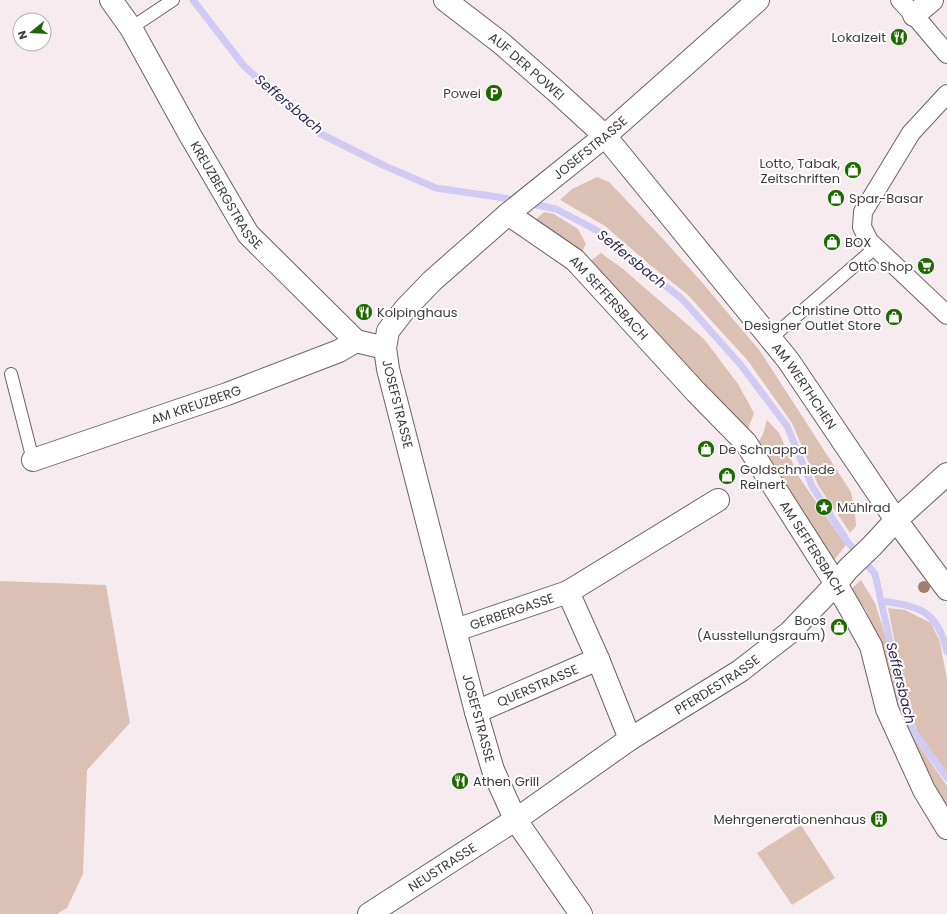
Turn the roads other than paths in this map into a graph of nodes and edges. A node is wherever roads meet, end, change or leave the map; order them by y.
1 (111, 0) edge
2 (173, 0) edge
3 (444, 0) edge
4 (758, 0) edge
5 (932, 0) edge
6 (907, 7) edge
7 (130, 28) junction
8 (947, 54) edge
9 (947, 94) edge
10 (605, 136) junction
11 (513, 210) junction
12 (876, 247) junction
13 (947, 315) edge
14 (770, 339) junction
15 (356, 341) junction
16 (385, 348) junction
17 (11, 374) dead end
18 (33, 460) joint
19 (947, 474) edge
20 (718, 500) dead end
21 (896, 520) junction
22 (842, 576) junction
23 (947, 589) edge
24 (568, 592) junction
25 (456, 630) junction
26 (598, 659) junction
27 (476, 712) junction
28 (630, 739) junction
29 (518, 817) junction
30 (947, 828) edge
31 (369, 914) edge
32 (581, 914) edge

1 - 7 street, KREUZBERGSTRASSE
2 - 7 lane
3 - 10 street, AUF DER POWEI
4 - 10 street, JOSEFSTRASSE
5 - 6 street
6 - 8 street
7 - 15 street, KREUZBERGSTRASSE
9 - 12 street
10 - 11 street, JOSEFSTRASSE
10 - 14 street, AM WERTHCHEN
11 - 16 street, JOSEFSTRASSE
11 - 22 street, AM SEFFERSBACH
12 - 13 street
12 - 14 lane
14 - 21 street, AM WERTHCHEN
15 - 16 street
15 - 18 street, AM KREUZBERG
16 - 25 street, JOSEFSTRASSE
17 - 18 lane
19 - 21 street, PFERDESTRASSE
20 - 24 street, GERBERGASSE
21 - 22 street, PFERDESTRASSE
21 - 23 street, AM WERTHCHEN
22 - 28 street, PFERDESTRASSE
22 - 30 street, AM SEFFERSBACH
24 - 25 street, GERBERGASSE
24 - 26 street
25 - 27 street, JOSEFSTRASSE
26 - 27 street, QUERSTRASSE
26 - 28 street
27 - 29 street, JOSEFSTRASSE
28 - 29 street, PFERDESTRASSE
29 - 31 street, NEUSTRASSE
29 - 32 street, JOSEFSTRASSE

